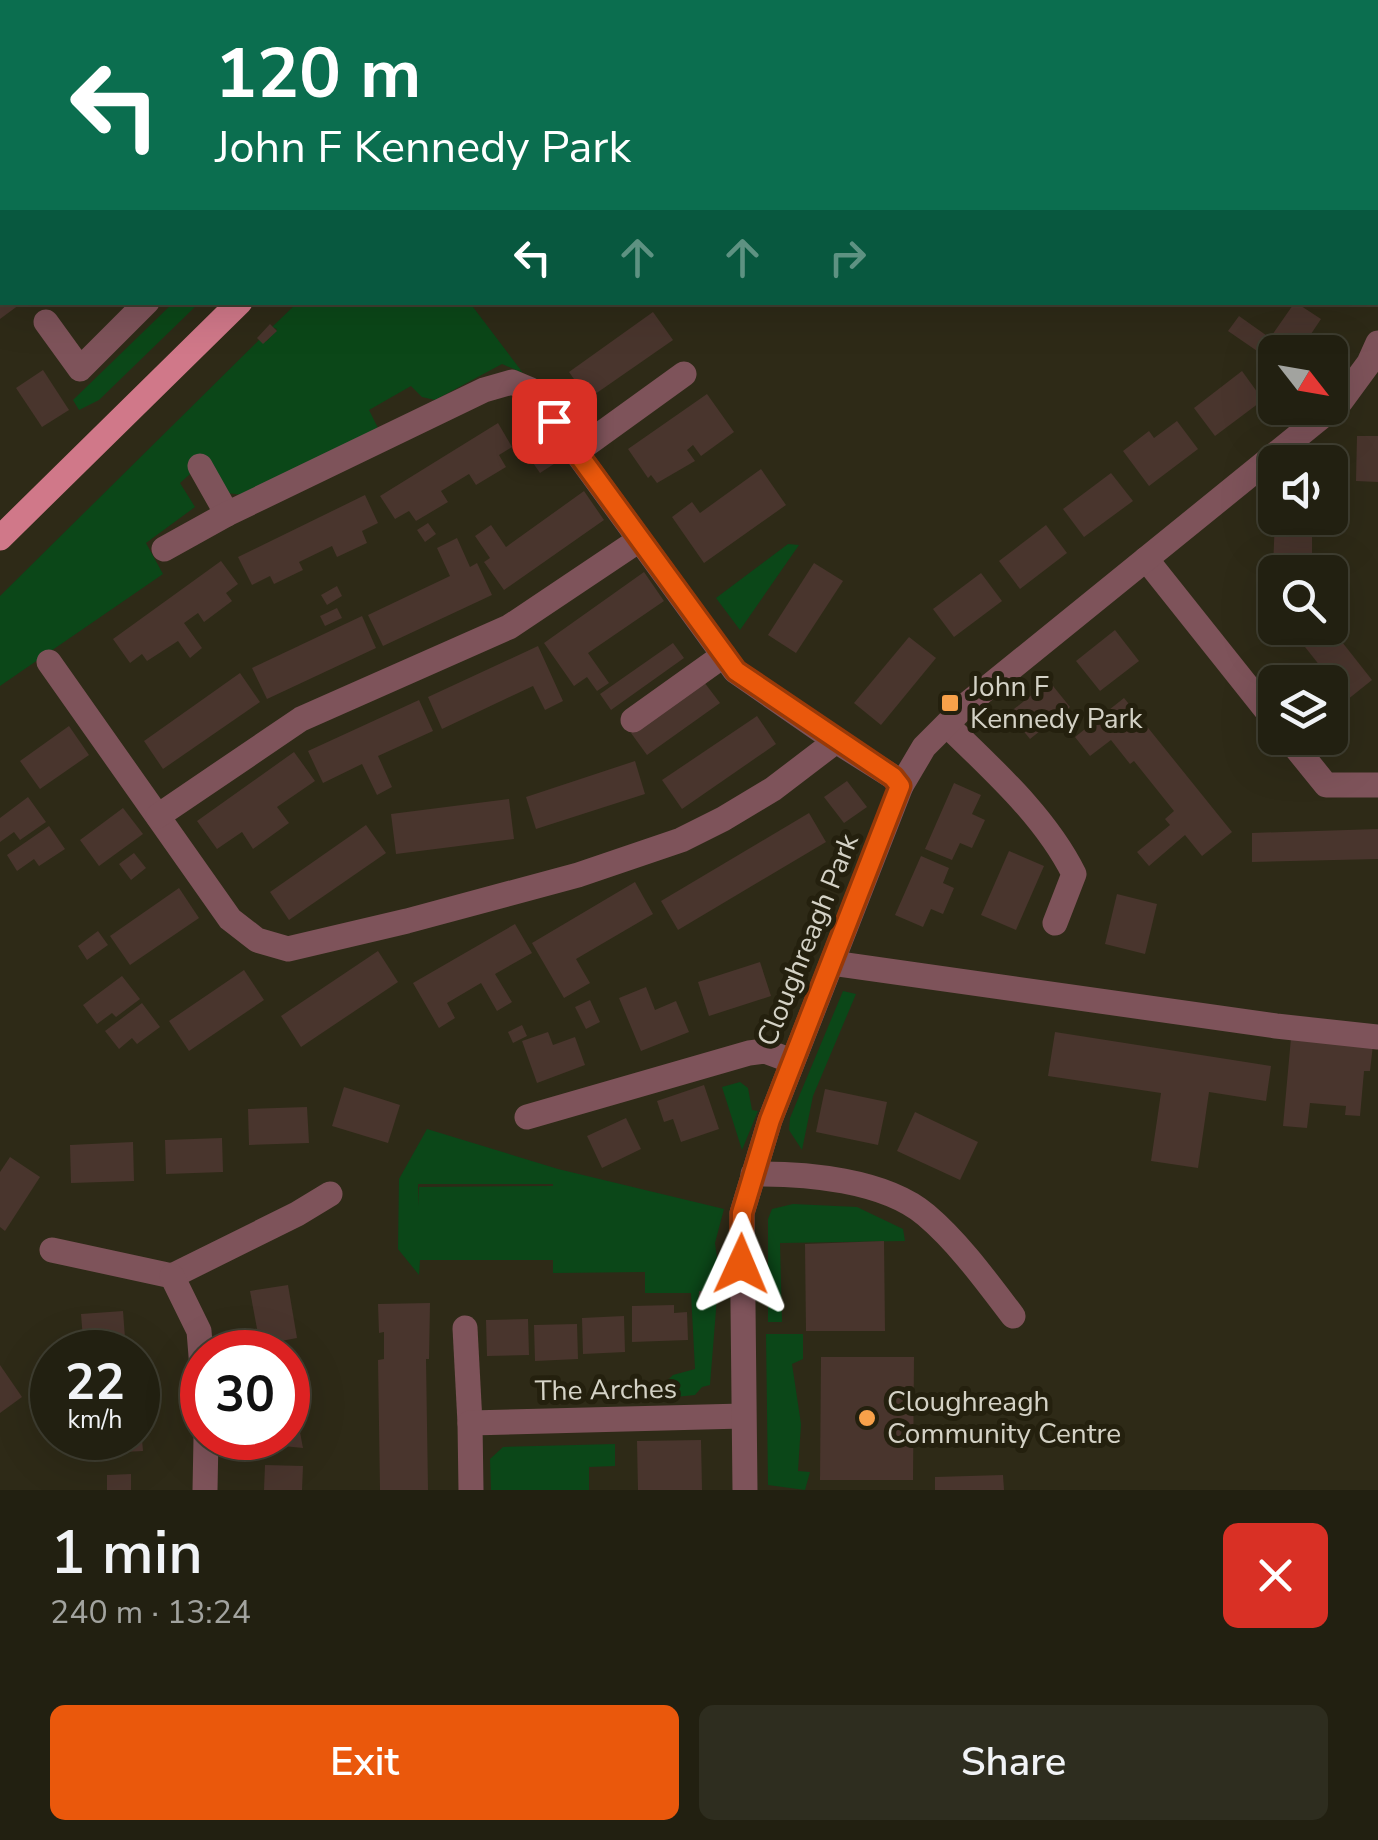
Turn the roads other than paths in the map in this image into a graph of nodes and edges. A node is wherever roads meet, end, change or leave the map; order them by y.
1 (144, 305) edge
2 (237, 305) edge
3 (46, 322) dead end
4 (1375, 358) edge
5 (684, 374) dead end
6 (576, 452) junction
7 (200, 466) dead end
8 (227, 514) junction
9 (0, 538) edge
10 (639, 540) junction
11 (164, 549) dead end
12 (1146, 559) junction
13 (724, 655) junction
14 (48, 662) dead end
15 (1258, 700) edge
16 (633, 720) dead end
17 (947, 725) junction
18 (836, 741) junction
19 (1302, 755) edge
20 (1378, 784) edge
21 (900, 786) junction
22 (158, 816) junction
23 (1055, 923) dead end
24 (832, 963) junction
25 (1378, 1037) edge
26 (792, 1060) junction
27 (528, 1117) dead end
28 (753, 1174) junction
29 (330, 1194) dead end
30 (52, 1250) dead end
31 (172, 1276) junction
32 (1014, 1316) dead end
33 (465, 1328) dead end
34 (199, 1330) edge
35 (744, 1416) junction
36 (470, 1424) junction
37 (206, 1460) edge
38 (205, 1490) edge
39 (470, 1490) edge
40 (745, 1490) edge

1 - 3 street
2 - 9 main road
4 - 12 street, Cloughreagh Park
5 - 6 street
6 - 8 street
6 - 10 street
7 - 8 street
8 - 11 street
10 - 13 street
10 - 22 street
12 - 15 street
12 - 17 street, Cloughreagh Park
13 - 16 street
13 - 18 street
14 - 22 street
17 - 21 street, Cloughreagh Park
17 - 23 street
18 - 21 street
18 - 22 street
19 - 20 street
21 - 24 street, Cloughreagh Park
24 - 25 street
24 - 26 street, Cloughreagh Park
26 - 27 street
26 - 28 street, Cloughreagh Park
28 - 32 street
28 - 35 street, Cloughreagh Park
29 - 31 street
30 - 31 street
31 - 34 street
33 - 36 street
35 - 36 street, The Arches
35 - 40 street, Cloughreagh Park
36 - 39 street
37 - 38 street

